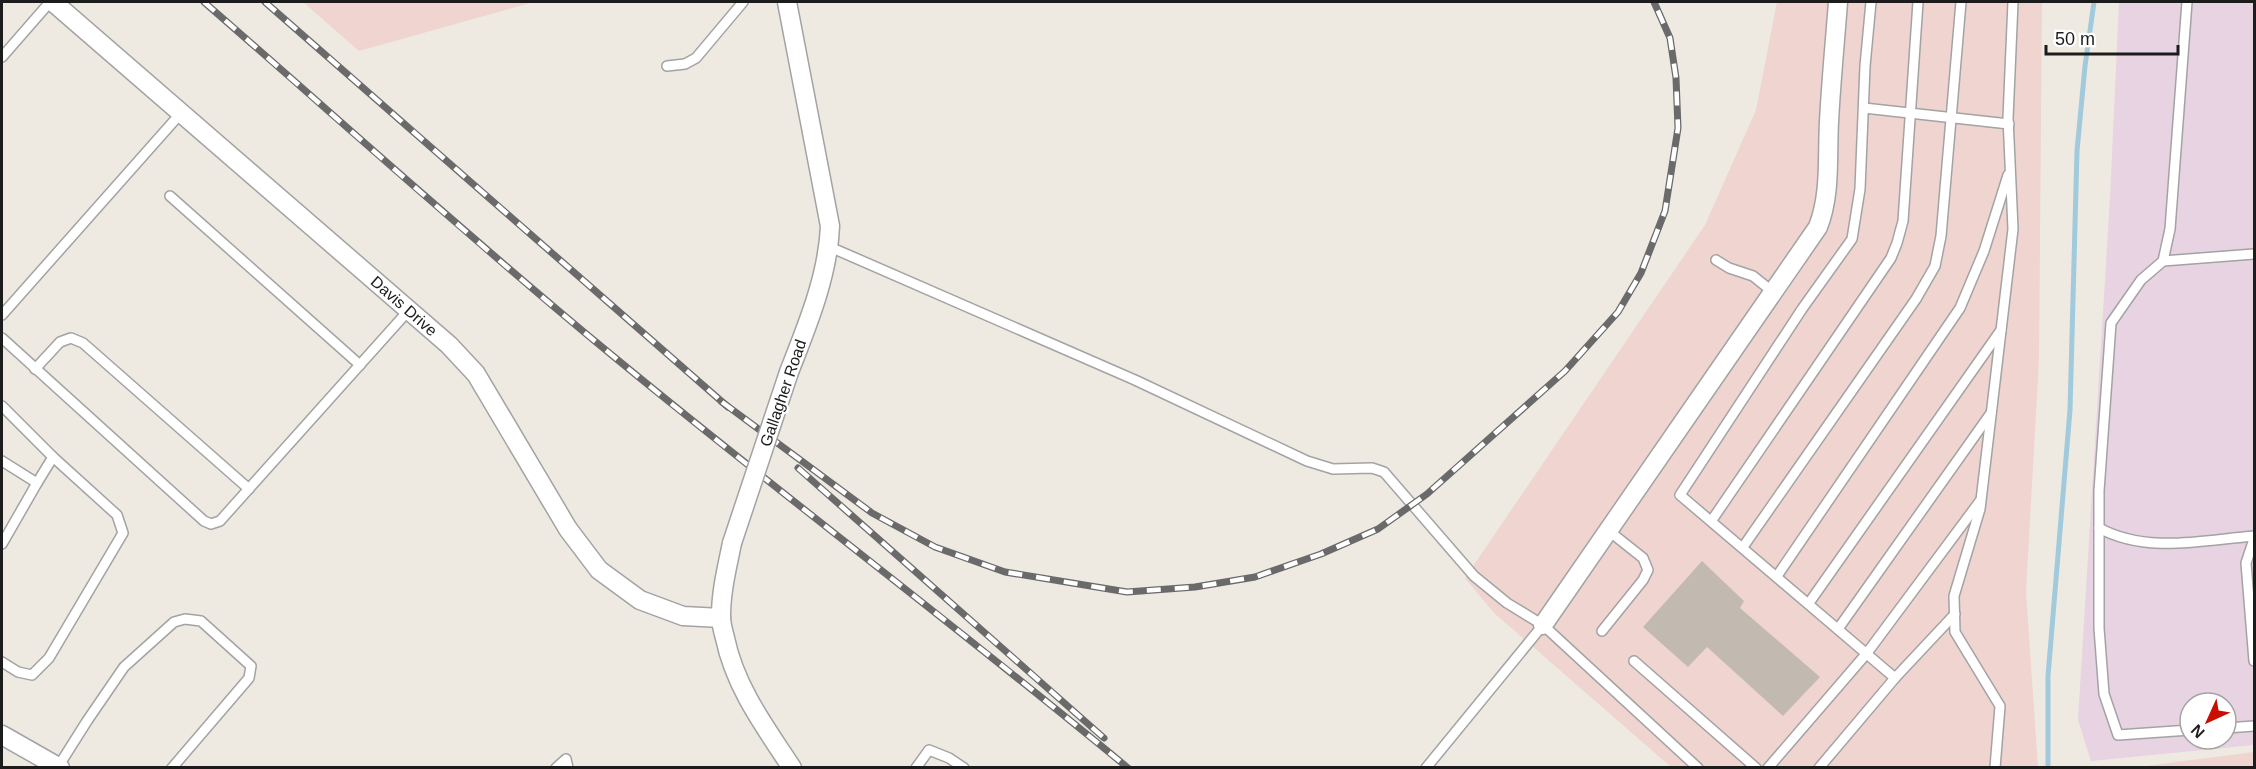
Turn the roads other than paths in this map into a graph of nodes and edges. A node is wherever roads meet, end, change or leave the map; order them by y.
1 (51, 2) edge
2 (743, 2) edge
3 (787, 2) edge
4 (1838, 2) edge
5 (1871, 2) edge
6 (1918, 2) edge
7 (1961, 2) edge
8 (2013, 2) edge
9 (2187, 2) edge
10 (2, 57) edge
11 (667, 66) dead end
12 (1864, 108) junction
13 (181, 113) junction
14 (1911, 113) junction
15 (1950, 118) junction
16 (2009, 124) junction
17 (2010, 169) junction
18 (170, 196) dead end
19 (830, 247) junction
20 (2254, 254) edge
21 (1716, 260) dead end
22 (2163, 261) junction
23 (1773, 292) junction
24 (409, 310) junction
25 (2, 315) edge
26 (2003, 328) junction
27 (2, 339) edge
28 (360, 365) junction
29 (35, 369) junction
30 (2, 406) edge
31 (1993, 411) junction
32 (53, 457) junction
33 (2, 461) edge
34 (37, 483) junction
35 (249, 489) junction
36 (1982, 499) junction
37 (1712, 520) junction
38 (2099, 528) junction
39 (1608, 531) junction
40 (2254, 537) edge
41 (2, 544) edge
42 (1743, 547) junction
43 (1777, 576) junction
44 (1809, 603) junction
45 (1954, 614) junction
46 (721, 618) junction
47 (1543, 625) junction
48 (1838, 629) junction
49 (1602, 631) dead end
50 (1867, 653) junction
51 (2254, 661) edge
52 (2, 662) edge
53 (1634, 662) dead end
54 (1895, 678) junction
55 (2254, 726) edge
56 (2238, 727) edge
57 (2178, 731) edge
58 (2, 735) edge
59 (59, 767) edge
60 (172, 768) edge
61 (556, 768) edge
62 (568, 768) edge
63 (792, 768) edge
64 (916, 768) edge
65 (964, 768) edge
66 (1426, 768) edge
67 (1698, 768) edge
68 (1756, 768) edge
69 (1768, 768) edge
70 (1819, 768) edge
71 (1995, 768) edge

1 - 10 lane
1 - 13 street, Davis Drive
2 - 11 lane
3 - 19 street, Gallagher Road
4 - 23 street
5 - 12 lane
6 - 14 lane
7 - 15 lane
8 - 16 lane
9 - 22 lane
12 - 14 lane
12 - 37 lane
13 - 24 street, Davis Drive
13 - 25 lane
14 - 15 lane
14 - 37 lane
15 - 16 lane
15 - 42 lane
16 - 17 lane
17 - 26 lane
17 - 43 lane
18 - 28 lane
19 - 46 street, Gallagher Road, bridge
19 - 47 lane
20 - 22 lane
21 - 23 lane
22 - 38 lane
23 - 39 street
24 - 28 lane
24 - 46 street, Davis Drive
26 - 31 lane
26 - 44 lane
27 - 29 lane
28 - 35 lane
29 - 35 lane
29 - 35 lane
30 - 32 lane
31 - 36 lane
31 - 48 lane
32 - 34 lane
32 - 52 lane
33 - 34 lane
34 - 41 lane
36 - 45 lane
36 - 50 lane
37 - 42 lane
38 - 40 lane
38 - 57 lane
39 - 47 street
39 - 49 lane
40 - 51 lane
42 - 43 lane
43 - 44 lane
44 - 48 lane
45 - 54 lane
45 - 71 lane
46 - 63 street, Gallagher Road
47 - 66 lane
47 - 67 lane
48 - 50 lane
50 - 54 lane
50 - 69 lane
53 - 68 lane
54 - 70 lane
55 - 56 lane
58 - 59 street
59 - 60 lane
61 - 62 lane
64 - 65 lane

